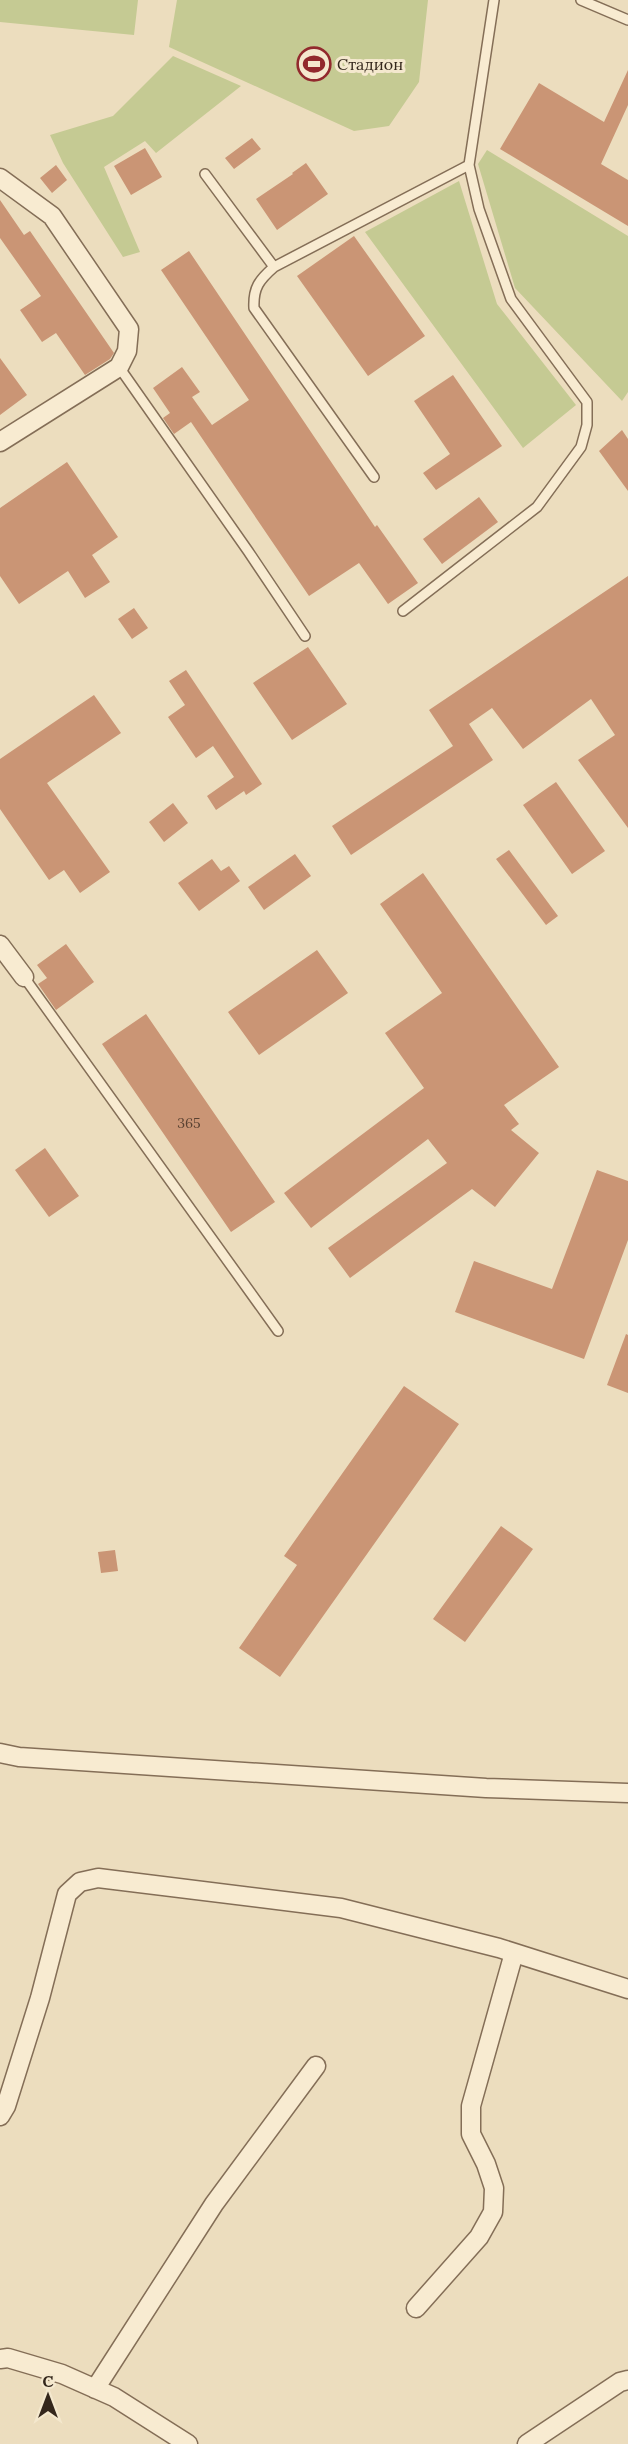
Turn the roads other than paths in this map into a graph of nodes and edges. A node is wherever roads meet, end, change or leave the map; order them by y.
1 (494, 0) edge
2 (581, 0) edge
3 (628, 20) edge
4 (469, 165) junction
5 (204, 174) dead end
6 (0, 178) edge
7 (274, 267) junction
8 (119, 367) junction
9 (0, 442) edge
10 (374, 477) dead end
11 (403, 610) dead end
12 (305, 636) dead end
13 (0, 945) edge
14 (24, 977) joint
15 (278, 1331) dead end
16 (0, 1753) edge
17 (628, 1793) edge
18 (513, 1953) junction
19 (628, 1989) edge
20 (316, 2066) dead end
21 (0, 2116) edge
22 (416, 2308) dead end
23 (0, 2359) edge
24 (628, 2380) edge
25 (95, 2389) junction
26 (188, 2444) edge
27 (527, 2444) edge

1 - 4 lane
2 - 3 lane
4 - 7 lane
4 - 11 lane
5 - 7 lane
6 - 8 street
7 - 10 lane
8 - 9 street
8 - 12 lane
13 - 14 street
14 - 15 lane
16 - 17 street
18 - 19 street
18 - 21 street
18 - 22 street
20 - 25 street
23 - 25 street
24 - 27 street
25 - 26 street

